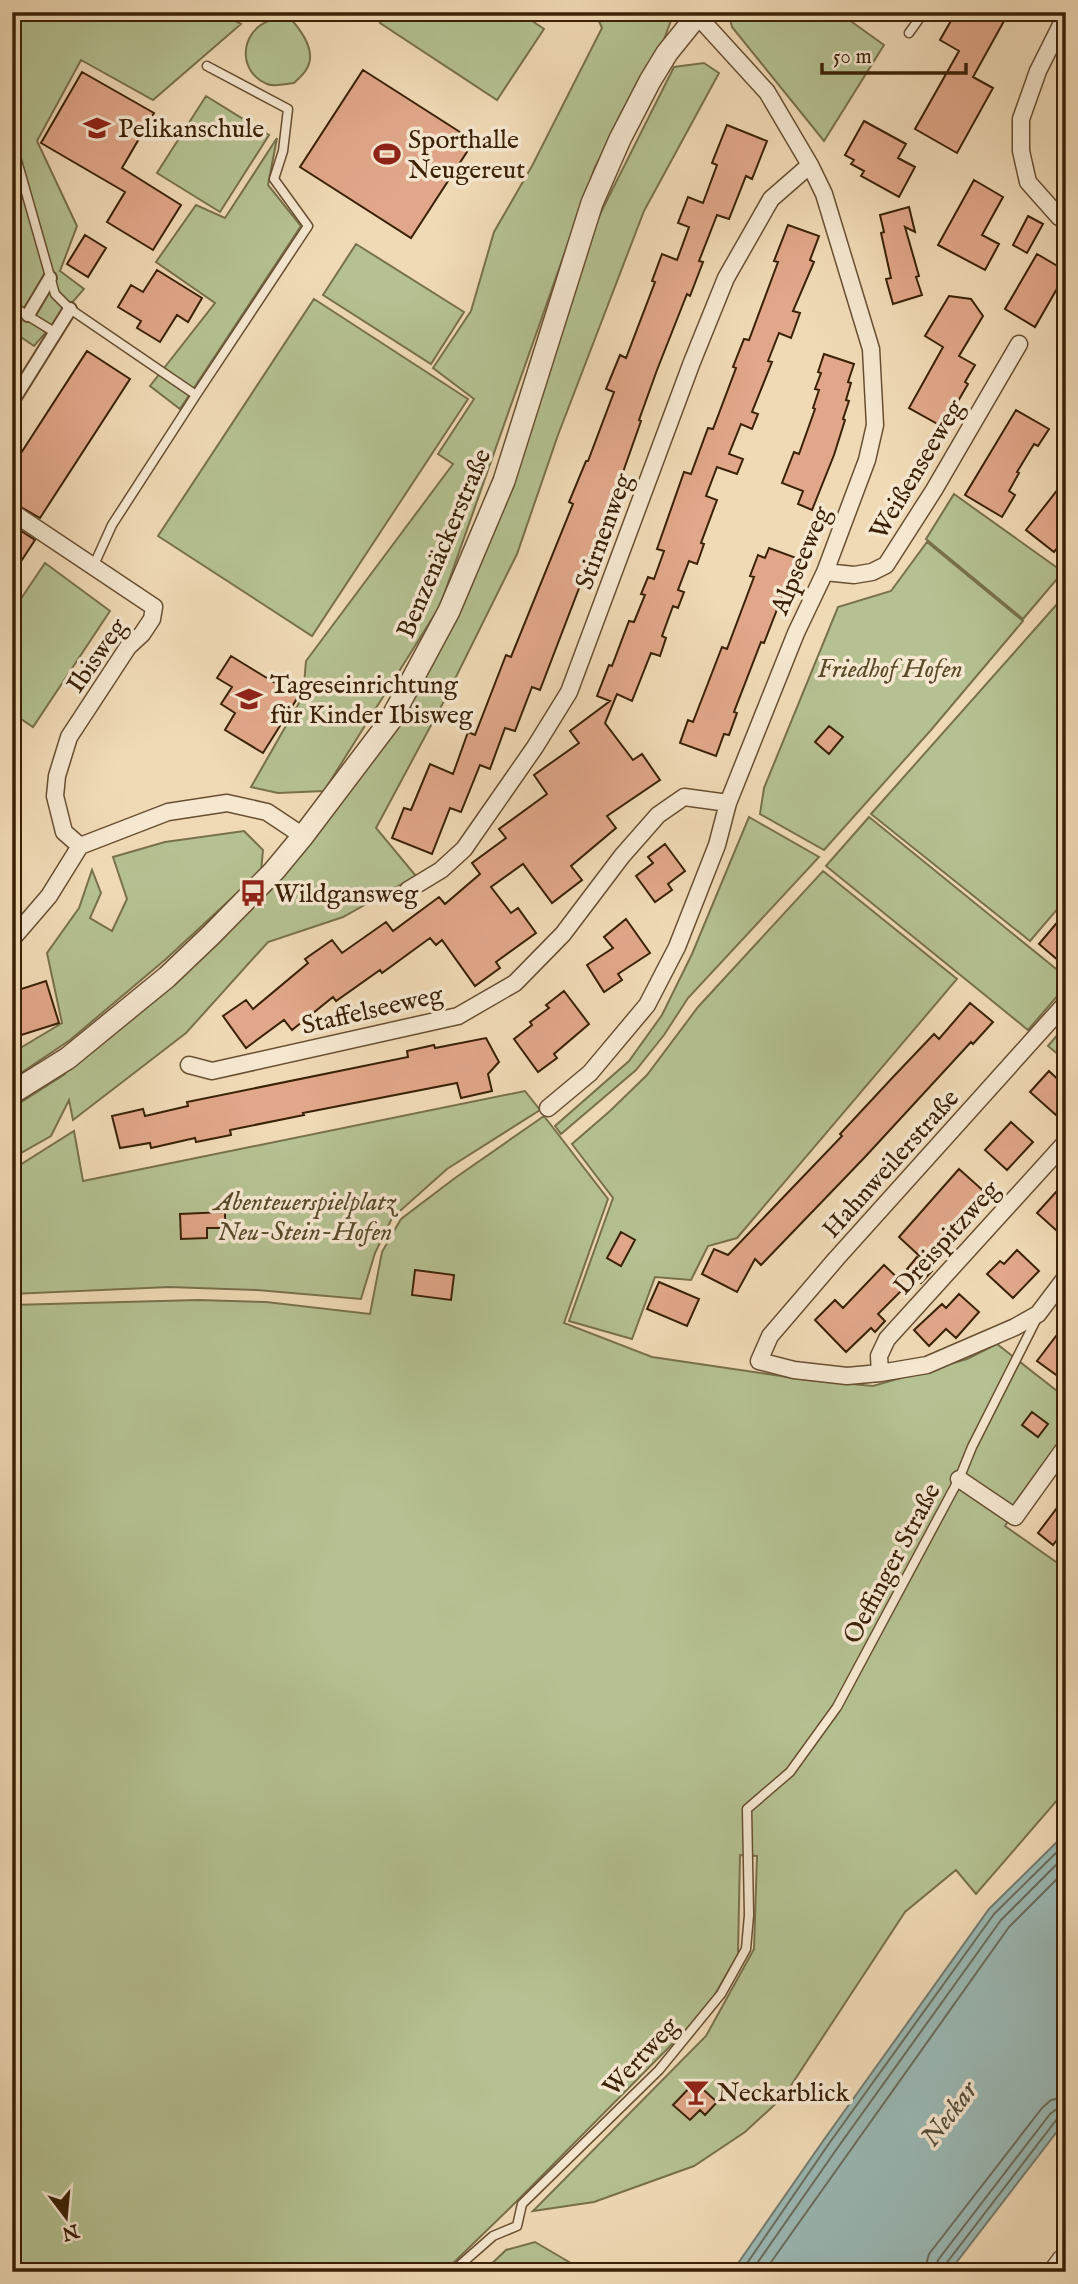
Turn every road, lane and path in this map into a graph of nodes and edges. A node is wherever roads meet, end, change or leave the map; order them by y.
1 (924, 12) edge
2 (1060, 12) edge
3 (697, 13) edge
4 (1065, 16) edge
5 (909, 33) dead end
6 (206, 66) dead end
7 (12, 143) edge
8 (810, 165) junction
9 (1066, 220) edge
10 (50, 278) junction
11 (12, 306) edge
12 (71, 309) junction
13 (28, 316) junction
14 (55, 333) junction
15 (1019, 344) dead end
16 (195, 395) junction
17 (12, 402) edge
18 (12, 512) edge
19 (93, 567) junction
20 (825, 572) junction
21 (728, 803) junction
22 (303, 836) junction
23 (80, 846) junction
24 (408, 890) dead end
25 (12, 939) edge
26 (1066, 1003) edge
27 (189, 1065) dead end
28 (12, 1093) edge
29 (548, 1108) dead end
30 (1066, 1142) edge
31 (1066, 1277) edge
32 (1038, 1314) junction
33 (880, 1374) junction
34 (1066, 1446) edge
35 (960, 1479) junction
36 (747, 1809) joint
37 (1058, 2256) dead end
38 (452, 2272) edge
39 (1046, 2272) edge

1 - 5 lane
2 - 4 lane
3 - 8 street, Alpseeweg
3 - 22 street, Benzenäckerstraße
4 - 9 street
6 - 16 lane
7 - 10 lane
8 - 20 street, Alpseeweg
8 - 24 street, Stirnenweg
10 - 12 lane
10 - 13 street
11 - 13 lane
12 - 14 street
12 - 16 lane
13 - 14 lane
14 - 17 street
15 - 20 street, Weißenseeweg
16 - 19 lane
18 - 19 street, Ibisweg
19 - 23 street, Ibisweg
20 - 21 street, Alpseeweg
21 - 27 street, Staffelseeweg
21 - 29 street, Alpseeweg
22 - 23 street
22 - 28 street, Benzenäckerstraße
23 - 25 street
26 - 33 street, Hahnweilerstraße
30 - 33 street, Dreispitzweg
31 - 32 street
32 - 33 street
32 - 35 lane, Oeffinger Straße
34 - 35 street
35 - 36 lane, Oeffinger Straße
36 - 38 lane, Wertweg
37 - 39 lane

